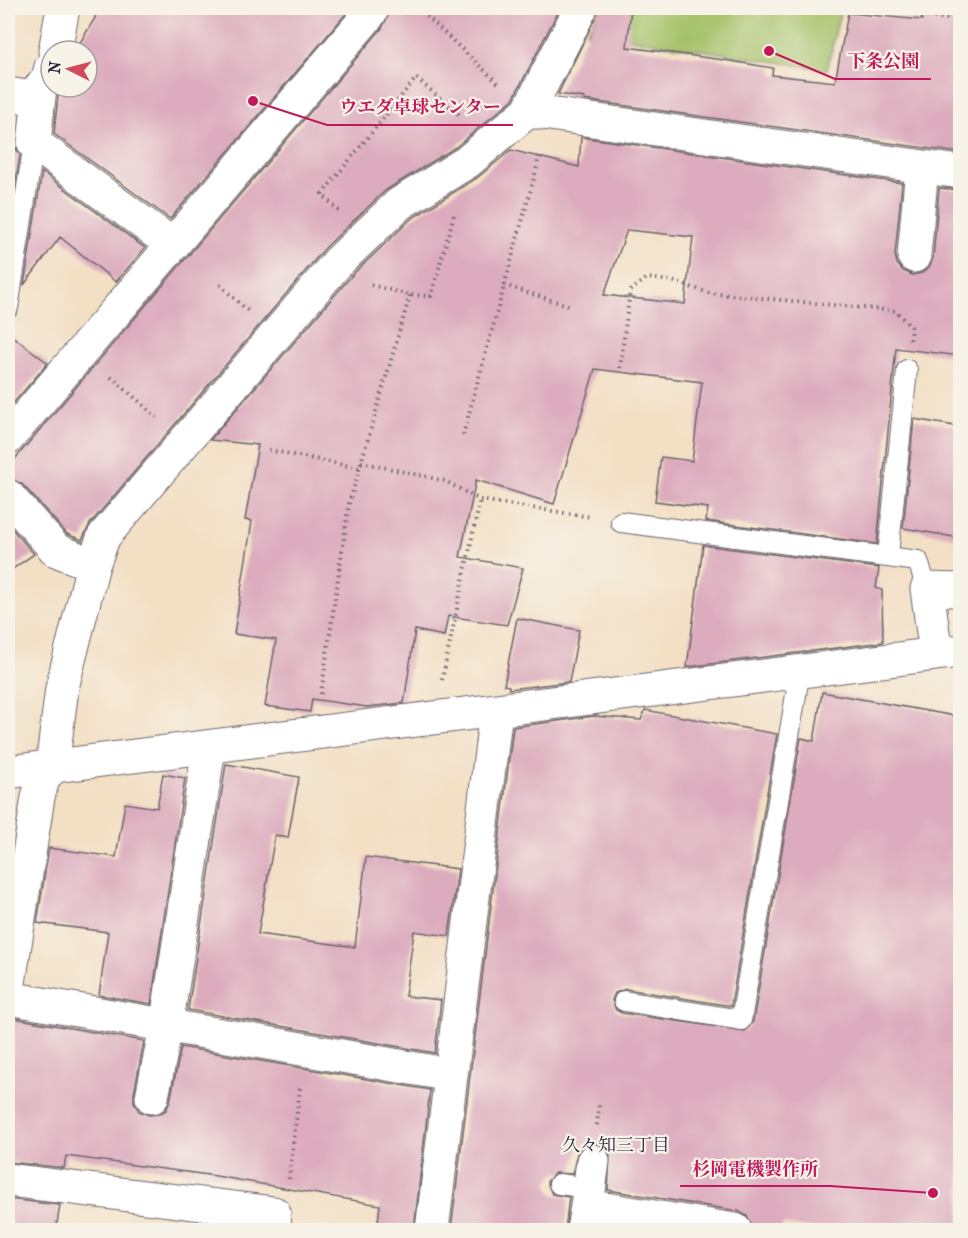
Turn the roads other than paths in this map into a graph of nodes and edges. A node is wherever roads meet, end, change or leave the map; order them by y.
1 (63, 8) edge
2 (373, 8) edge
3 (581, 8) edge
4 (57, 39) edge
5 (39, 87) edge
6 (8, 94) edge
7 (41, 99) edge
8 (525, 115) junction
9 (34, 143) junction
10 (922, 167) junction
11 (960, 172) edge
12 (173, 245) junction
13 (914, 256) dead end
14 (8, 308) edge
15 (907, 370) road end
16 (8, 438) edge
17 (8, 496) edge
18 (621, 522) road end
19 (888, 556) junction
20 (93, 565) junction
21 (927, 589) junction
22 (960, 590) edge
23 (948, 652) edge
24 (800, 671) junction
25 (496, 711) junction
26 (209, 748) junction
27 (52, 767) junction
28 (8, 772) edge
29 (8, 988) edge
30 (8, 998) edge
31 (624, 1001) dead end
32 (166, 1027) junction
33 (451, 1075) junction
34 (152, 1097) dead end
35 (8, 1180) edge
36 (582, 1194) edge
37 (274, 1222) edge
38 (432, 1230) edge
39 (735, 1230) edge

1 - 4 street
2 - 12 street
3 - 8 street
5 - 6 street
7 - 9 street
8 - 10 street
8 - 20 street
9 - 12 street
9 - 14 lane
10 - 11 street
10 - 13 street
12 - 16 street
15 - 19 lane
17 - 20 street
18 - 19 lane
19 - 21 lane
20 - 27 street
21 - 22 street
21 - 23 street
23 - 24 street
24 - 25 street
24 - 31 lane
25 - 26 street
25 - 33 street
26 - 27 street
26 - 32 street
27 - 28 street
27 - 29 street
30 - 32 street
32 - 33 street
32 - 34 street
33 - 38 street
35 - 37 street
36 - 39 street

